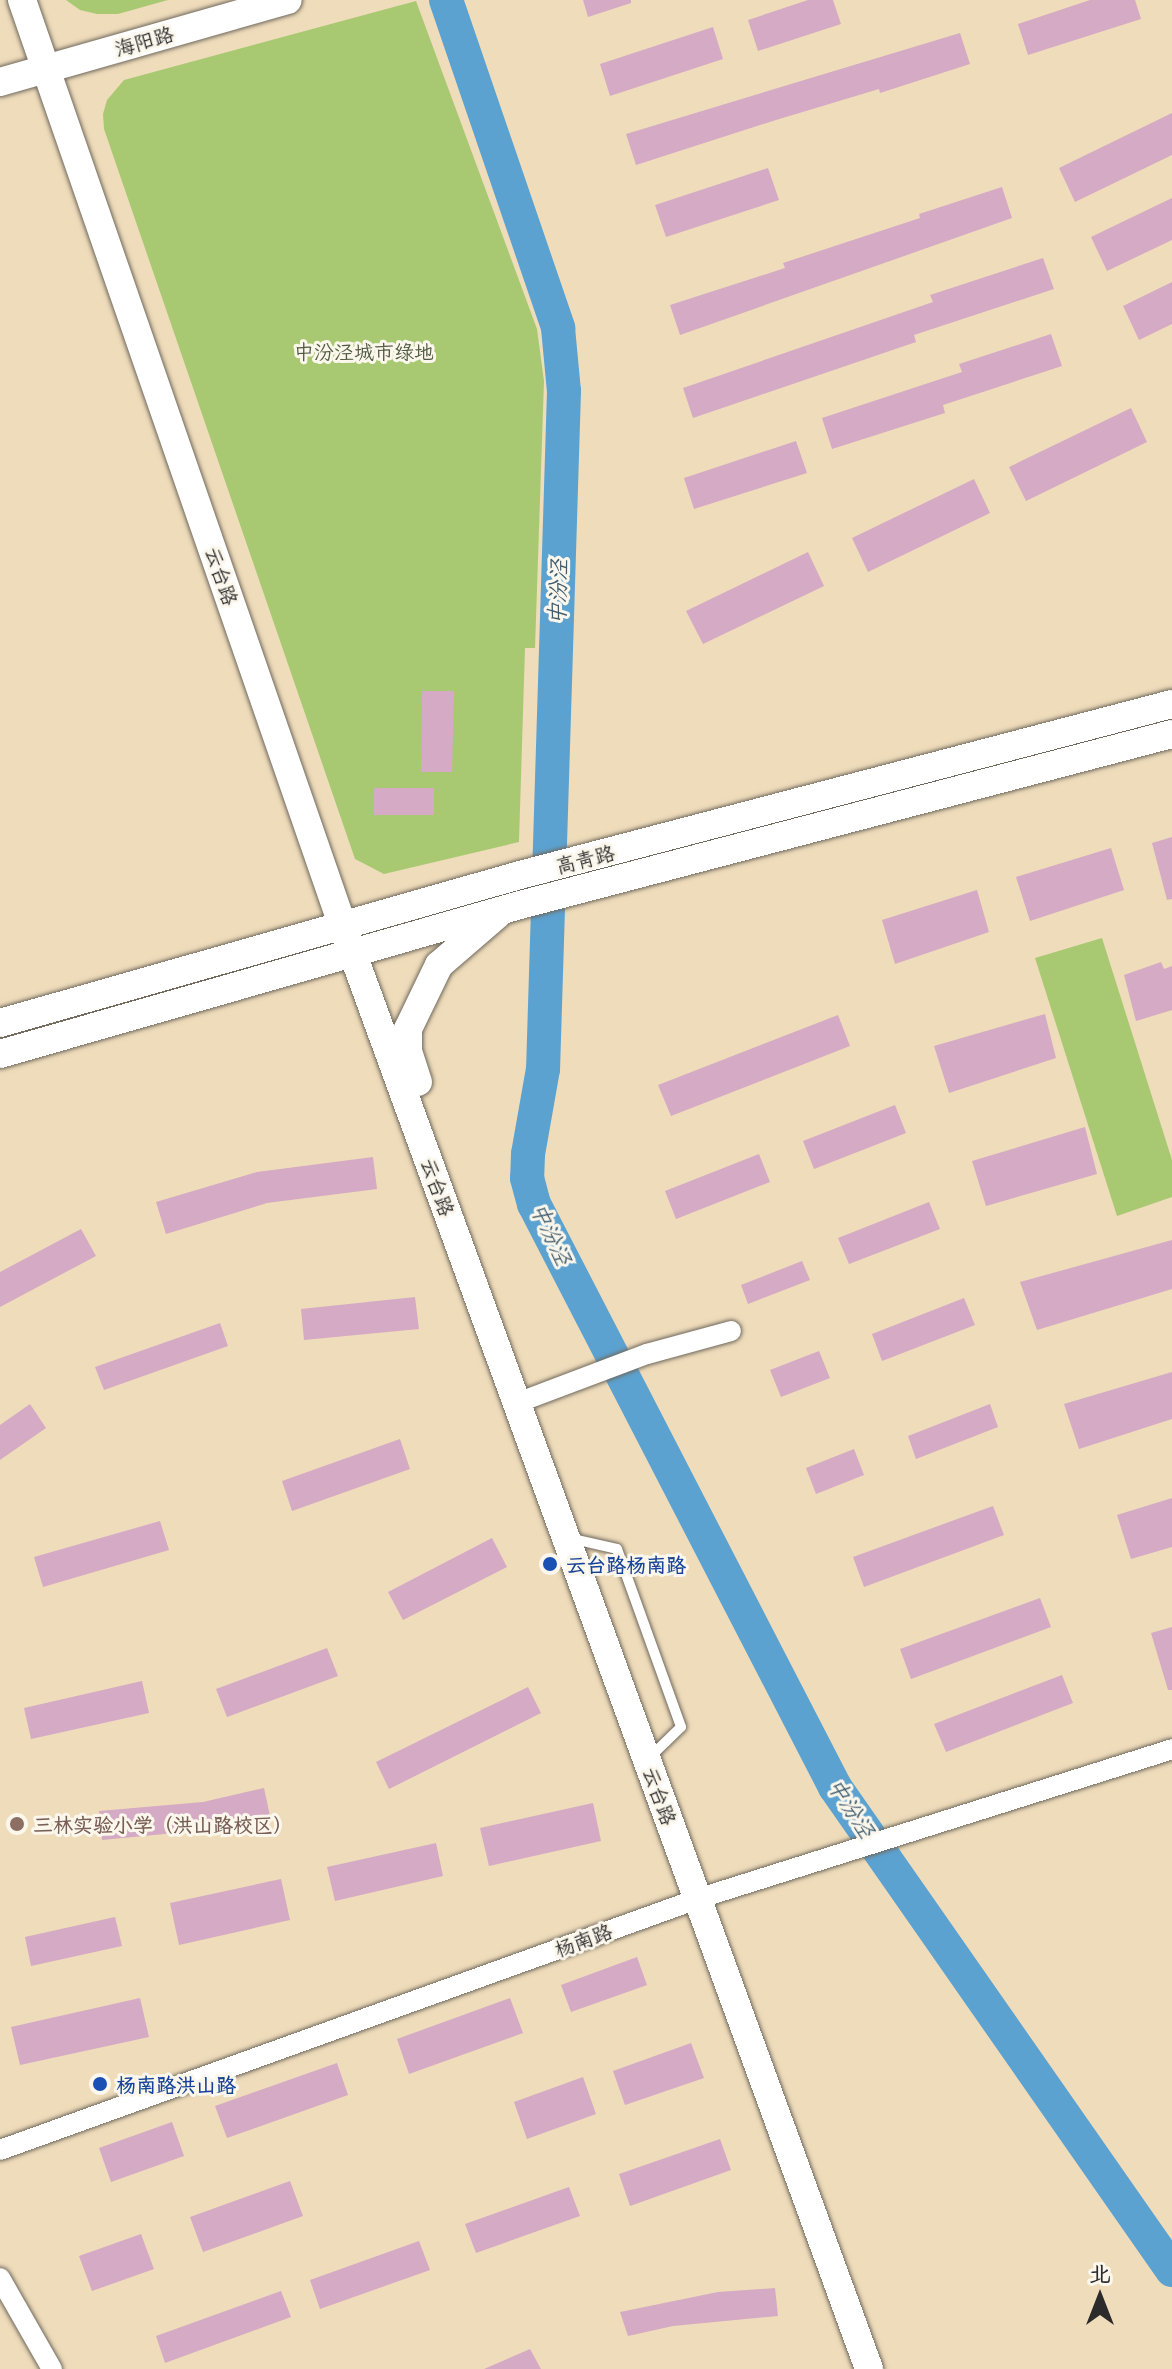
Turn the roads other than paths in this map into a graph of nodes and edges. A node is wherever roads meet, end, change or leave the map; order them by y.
1 (22, 0) edge
2 (288, 0) edge
3 (45, 69) junction
4 (0, 82) edge
5 (1172, 704) edge
6 (1172, 734) edge
7 (590, 872) junction
8 (512, 907) junction
9 (342, 924) junction
10 (352, 951) junction
11 (0, 1023) edge
12 (0, 1054) edge
13 (427, 1157) junction
14 (731, 1331) dead end
15 (517, 1403) junction
16 (566, 1538) junction
17 (1172, 1749) edge
18 (647, 1760) junction
19 (697, 1899) junction
20 (0, 2150) edge
21 (0, 2278) edge
22 (52, 2369) edge
23 (869, 2369) edge

1 - 3 street, 云台路
2 - 3 street, 海阳路
3 - 4 street, 海阳路
3 - 9 street, 云台路
5 - 7 street, 高青路
6 - 7 street, 高青路
7 - 8 street, 高青路
7 - 9 street, 高青路
8 - 10 street, 高青路
8 - 13 street
9 - 10 street, 云台路
9 - 11 street, 高青路
10 - 12 street, 高青路
10 - 13 street, 云台路
13 - 15 street, 云台路
14 - 15 street
15 - 16 street, 云台路
16 - 18 street, 云台路
16 - 18 lane
17 - 19 street, 杨南路
18 - 19 street, 云台路
19 - 20 street, 杨南路
19 - 23 street, 云台路
21 - 22 street

